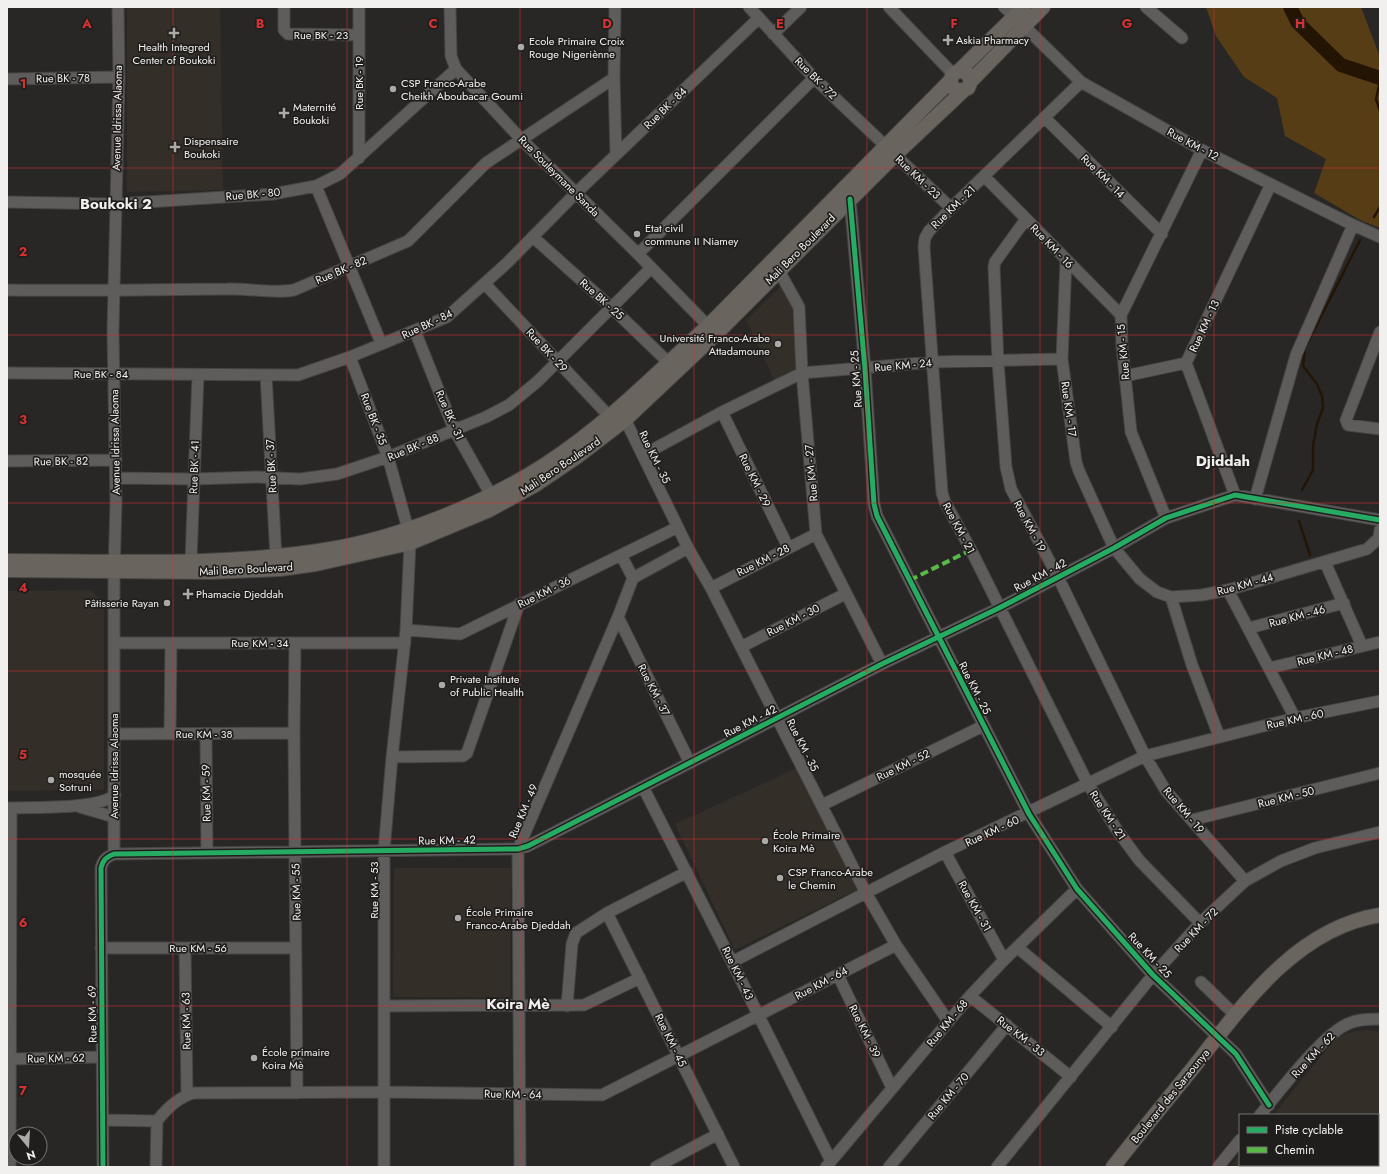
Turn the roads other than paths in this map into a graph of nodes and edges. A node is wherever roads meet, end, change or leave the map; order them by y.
1 (118, 7) edge
2 (284, 7) edge
3 (359, 7) edge
4 (450, 7) edge
5 (615, 7) edge
6 (749, 7) edge
7 (801, 7) edge
8 (889, 7) edge
9 (1004, 7) edge
10 (1043, 7) edge
11 (1146, 7) edge
12 (1021, 17) edge
13 (759, 18) junction
14 (773, 34) junction
15 (359, 35) junction
16 (1182, 38) dead end
17 (456, 70) junction
18 (954, 75) junction
19 (119, 77) junction
20 (614, 78) junction
21 (814, 78) junction
22 (7, 79) edge
23 (1081, 82) junction
24 (967, 86) junction
25 (1045, 118) junction
26 (521, 139) junction
27 (1202, 150) junction
28 (890, 151) junction
29 (616, 155) junction
30 (358, 158) junction
31 (985, 177) junction
32 (1271, 184) junction
33 (316, 186) junction
34 (576, 193) junction
35 (850, 199) junction
36 (7, 202) edge
37 (116, 204) junction
38 (951, 208) junction
39 (1026, 219) junction
40 (816, 224) junction
41 (1353, 225) junction
42 (1162, 234) junction
43 (533, 237) junction
44 (1380, 237) edge
45 (801, 240) junction
46 (638, 254) junction
47 (1066, 261) junction
48 (350, 267) junction
49 (651, 268) junction
50 (779, 271) junction
51 (485, 284) junction
52 (7, 290) edge
53 (115, 291) junction
54 (611, 307) junction
55 (1121, 315) junction
56 (712, 330) junction
57 (415, 331) junction
58 (1379, 336) edge
59 (382, 343) junction
60 (350, 357) junction
61 (1062, 359) junction
62 (558, 362) junction
63 (669, 362) junction
64 (933, 362) junction
65 (998, 362) junction
66 (1186, 363) junction
67 (865, 369) junction
68 (7, 373) edge
69 (802, 373) junction
70 (114, 374) junction
71 (198, 375) junction
72 (266, 375) junction
73 (1125, 376) junction
74 (722, 412) junction
75 (618, 414) junction
76 (454, 429) junction
77 (1380, 429) edge
78 (643, 455) junction
79 (388, 457) junction
80 (116, 460) junction
81 (7, 461) edge
82 (116, 478) junction
83 (272, 478) junction
84 (194, 479) junction
85 (491, 495) junction
86 (1235, 495) junction
87 (1255, 498) junction
88 (1166, 518) junction
89 (1380, 520) edge
90 (678, 527) junction
91 (408, 529) junction
92 (1380, 530) edge
93 (816, 534) junction
94 (410, 543) junction
95 (788, 547) junction
96 (688, 548) junction
97 (1114, 548) junction
98 (621, 555) junction
99 (276, 557) junction
100 (7, 560) edge
101 (191, 560) junction
102 (1325, 562) junction
103 (115, 567) junction
104 (7, 570) edge
105 (1058, 577) junction
106 (633, 578) junction
107 (710, 588) junction
108 (1228, 590) junction
109 (845, 594) junction
110 (1171, 597) junction
111 (1344, 603) junction
112 (519, 604) junction
113 (999, 608) junction
114 (618, 617) junction
115 (1249, 628) junction
116 (406, 630) junction
117 (939, 638) junction
118 (405, 642) junction
119 (1380, 642) edge
120 (114, 643) junction
121 (170, 643) junction
122 (294, 643) junction
123 (1362, 646) junction
124 (741, 647) junction
125 (882, 664) junction
126 (1270, 668) junction
127 (1380, 701) edge
128 (778, 718) junction
129 (1295, 718) junction
130 (983, 726) junction
131 (294, 733) junction
132 (114, 734) junction
133 (170, 734) junction
134 (206, 734) junction
135 (1219, 736) junction
136 (1145, 756) junction
137 (392, 757) junction
138 (690, 762) junction
139 (1380, 773) edge
140 (1088, 784) junction
141 (642, 787) junction
142 (115, 795) junction
143 (822, 805) junction
144 (74, 806) junction
145 (9, 808) edge
146 (1029, 814) junction
147 (114, 817) junction
148 (1192, 820) junction
149 (1380, 832) edge
150 (518, 849) junction
151 (207, 852) junction
152 (295, 852) junction
153 (384, 852) junction
154 (946, 852) junction
155 (114, 854) junction
156 (687, 872) junction
157 (1245, 881) junction
158 (1077, 889) junction
159 (866, 893) junction
160 (607, 913) junction
161 (1380, 915) edge
162 (1200, 923) junction
163 (896, 945) junction
164 (1017, 947) junction
165 (101, 948) junction
166 (185, 948) junction
167 (296, 948) junction
168 (1004, 960) junction
169 (732, 962) junction
170 (838, 974) junction
171 (1153, 975) junction
172 (640, 978) junction
173 (1200, 982) dead end
174 (970, 996) junction
175 (518, 1004) junction
176 (384, 1006) junction
177 (567, 1006) junction
178 (1235, 1015) junction
179 (759, 1016) junction
180 (1380, 1019) edge
181 (948, 1021) junction
182 (1007, 1025) junction
183 (1112, 1027) junction
184 (1218, 1036) junction
185 (678, 1055) junction
186 (102, 1057) junction
187 (10, 1059) junction
188 (1071, 1077) junction
189 (892, 1088) junction
190 (384, 1092) junction
191 (297, 1093) junction
192 (520, 1094) junction
193 (187, 1095) junction
194 (1269, 1105) junction
195 (1261, 1114) edge
196 (103, 1120) junction
197 (157, 1121) junction
198 (718, 1134) junction
199 (1239, 1141) edge
200 (828, 1164) edge
201 (10, 1167) edge
202 (103, 1167) edge
203 (156, 1167) edge
204 (384, 1167) edge
205 (520, 1167) edge
206 (656, 1167) edge
207 (734, 1167) edge
208 (889, 1167) edge
209 (997, 1167) edge
210 (1113, 1167) edge
211 (1218, 1167) edge

1 - 19 street, Avenue Idrissa Alaoma
2 - 15 street, Rue BK - 23
3 - 15 street, Rue BK - 19
4 - 17 street, Rue Souleymane Sanda
5 - 20 street
6 - 13 street, Rue BK - 72
7 - 14 street
8 - 18 street
9 - 12 street, Rue KM - 12
10 - 12 main road
11 - 16 street
12 - 18 main road, Mali Bero Boulevard
12 - 23 street, Rue KM - 12
12 - 24 main road, Mali Bero Boulevard
13 - 14 street, Rue BK - 72
13 - 29 street, Rue BK - 84
14 - 21 street, Rue BK - 72
15 - 30 street, Rue BK - 19
17 - 26 street, Rue Souleymane Sanda
17 - 30 street, Rue BK - 80
18 - 24 main road
18 - 28 main road, Mali Bero Boulevard
19 - 22 street, Rue BK - 78
19 - 37 street, Avenue Idrissa Alaoma
20 - 26 street, Rue BK - 82
20 - 29 street
21 - 28 street, Rue BK - 72
21 - 46 street
23 - 25 street, Rue KM - 21
23 - 27 street, Rue KM - 12
24 - 28 main road, Mali Bero Boulevard
25 - 31 street, Rue KM - 21
25 - 42 street, Rue KM - 14
26 - 34 street, Rue Souleymane Sanda
26 - 48 street, Rue BK - 82
27 - 32 street, Rue KM - 12
27 - 42 street, Rue KM - 15
28 - 35 main road, Mali Bero Boulevard
28 - 38 street, Rue KM - 23
28 - 40 main road, Mali Bero Boulevard
29 - 34 street, Rue BK - 84
30 - 33 street, Rue BK - 80
31 - 38 street, Rue KM - 21
31 - 39 street, Rue KM - 16
32 - 41 street, Rue KM - 12
32 - 66 street, Rue KM - 13
33 - 37 street, Rue BK - 80
33 - 48 street
34 - 43 street, Rue BK - 84
34 - 46 street, Rue Souleymane Sanda
35 - 40 main road, Mali Bero Boulevard
35 - 67 street, Rue KM - 25
36 - 37 street, Rue BK - 80
37 - 53 street, Avenue Idrissa Alaoma
38 - 64 street, Rue KM - 21
39 - 47 street, Rue KM - 16
39 - 65 street, Rue KM - 19
40 - 45 main road, Mali Bero Boulevard
41 - 44 street, Rue KM - 12
41 - 87 street
42 - 55 street, Rue KM - 15
43 - 51 street, Rue BK - 84
43 - 54 street, Rue BK - 25
45 - 50 main road, Mali Bero Boulevard
45 - 56 main road, Mali Bero Boulevard
46 - 49 street, Rue Souleymane Sanda
47 - 55 street, Rue KM - 16
47 - 61 street, Rue KM - 17
48 - 53 street, Rue BK - 82
48 - 59 street
49 - 54 street, Rue BK - 88
49 - 56 street, Rue Souleymane Sanda
50 - 56 main road, Mali Bero Boulevard
50 - 69 street, Rue KM - 27
51 - 57 street, Rue BK - 84
51 - 62 street, Rue BK - 29
52 - 53 street, Rue BK - 82
53 - 70 street, Avenue Idrissa Alaoma
54 - 62 street, Rue BK - 88
54 - 63 street, Rue BK - 25
55 - 73 street, Rue KM - 15
56 - 63 main road, Mali Bero Boulevard
56 - 75 main road, Mali Bero Boulevard
57 - 59 street, Rue BK - 84
57 - 76 street, Rue BK - 31
58 - 77 street
59 - 60 street, Rue BK - 84
60 - 72 street, Rue BK - 84
60 - 79 street, Rue BK - 35
61 - 65 street, Rue KM - 24
61 - 97 street, Rue KM - 17
62 - 75 street, Rue BK - 29
62 - 76 street, Rue BK - 88
63 - 75 main road, Mali Bero Boulevard
64 - 65 street, Rue KM - 24
64 - 67 street, Rue KM - 24
64 - 113 street, Rue KM - 21
65 - 105 street, Rue KM - 19
66 - 73 street
66 - 86 street, Rue KM - 13
67 - 69 street, Rue KM - 24
67 - 117 street, Rue KM - 25
68 - 70 street, Rue BK - 84
69 - 74 street, Rue KM - 24
69 - 93 street, Rue KM - 27
70 - 71 street, Rue BK - 84
70 - 80 street, Avenue Idrissa Alaoma
71 - 72 street, Rue BK - 84
71 - 84 street, Rue BK - 41
72 - 83 street, Rue BK - 37
73 - 88 street, Rue KM - 15
74 - 78 street, Rue KM - 24
74 - 95 street, Rue KM - 29
75 - 78 street, Rue KM - 35
75 - 85 main road, Mali Bero Boulevard
75 - 94 main road, Mali Bero Boulevard
76 - 79 street, Rue BK - 88
76 - 85 street, Rue BK - 31
78 - 90 street, Rue KM - 35
79 - 83 street, Rue BK - 88
79 - 91 street, Rue BK - 35
80 - 81 street, Rue BK - 82
80 - 82 street, Avenue Idrissa Alaoma
82 - 84 street, Rue BK - 88
82 - 103 street, Avenue Idrissa Alaoma
83 - 84 street, Rue BK - 88
83 - 99 street, Rue BK - 37
84 - 101 street, Rue BK - 41
85 - 91 main road, Mali Bero Boulevard
86 - 87 street, Rue KM - 42
86 - 88 street, Rue KM - 42
87 - 89 street, Rue KM - 42
88 - 97 street, Rue KM - 42
90 - 96 street, Rue KM - 35
90 - 98 street, Rue KM - 36
91 - 94 street, Rue KM - 53
91 - 99 main road, Mali Bero Boulevard
92 - 102 street, Rue KM - 44
93 - 95 street, Rue KM - 28
93 - 109 street, Rue KM - 27
94 - 103 main road, Mali Bero Boulevard
94 - 116 street, Rue KM - 53
95 - 107 street, Rue KM - 28
96 - 106 street
96 - 107 street, Rue KM - 35
97 - 105 street, Rue KM - 42
97 - 110 street, Rue KM - 44
98 - 106 street
98 - 112 street, Rue KM - 36
99 - 101 main road, Mali Bero Boulevard
100 - 103 main road, Mali Bero Boulevard
101 - 103 main road, Mali Bero Boulevard
102 - 108 street, Rue KM - 44
102 - 111 street
103 - 104 main road, Mali Bero Boulevard
103 - 120 street, Avenue Idrissa Alaoma
105 - 113 street, Rue KM - 42
105 - 136 street, Rue KM - 19
106 - 114 street, Rue KM - 49
107 - 124 street, Rue KM - 35
108 - 110 street, Rue KM - 44
108 - 115 street
109 - 124 street, Rue KM - 30
109 - 125 street, Rue KM - 27
110 - 135 street
111 - 115 street, Rue KM - 46
111 - 123 street
112 - 116 street, Rue KM - 36
112 - 137 street
113 - 117 street, Rue KM - 42
113 - 140 street, Rue KM - 21
114 - 138 street, Rue KM - 37
114 - 150 street, Rue KM - 49
115 - 126 street
116 - 118 street, Rue KM - 53
117 - 125 street, Rue KM - 42
117 - 130 street, Rue KM - 25
118 - 122 street, Rue KM - 34
118 - 137 street, Rue KM - 53
119 - 123 street, Rue KM - 48
120 - 121 street, Rue KM - 34
120 - 132 street, Avenue Idrissa Alaoma
121 - 122 street, Rue KM - 34
121 - 133 street
122 - 131 street, Rue KM - 55
123 - 126 street, Rue KM - 48
124 - 128 street, Rue KM - 35
125 - 128 street, Rue KM - 42
126 - 129 street
127 - 129 street, Rue KM - 60
128 - 138 street, Rue KM - 42
128 - 143 street, Rue KM - 35
129 - 135 street, Rue KM - 60
130 - 143 street, Rue KM - 52
130 - 146 street, Rue KM - 25
131 - 134 street, Rue KM - 38
131 - 152 street, Rue KM - 55
132 - 133 street, Rue KM - 38
132 - 142 street, Avenue Idrissa Alaoma
133 - 134 street, Rue KM - 38
134 - 151 street, Rue KM - 59
135 - 136 street, Rue KM - 60
136 - 140 street, Rue KM - 60
136 - 148 street, Rue KM - 19
137 - 153 street, Rue KM - 53
138 - 141 street, Rue KM - 42
139 - 148 street, Rue KM - 50
140 - 146 street, Rue KM - 60
140 - 162 street, Rue KM - 21
141 - 150 street, Rue KM - 42
141 - 156 street, Rue KM - 43
142 - 144 street
142 - 147 street, Avenue Idrissa Alaoma
143 - 159 street, Rue KM - 35
144 - 145 street
144 - 147 street
145 - 187 street
146 - 154 street, Rue KM - 60
146 - 158 street, Rue KM - 25
147 - 155 street, Avenue Idrissa Alaoma
148 - 157 street, Rue KM - 19
149 - 157 street, Rue KM - 72
150 - 153 street, Rue KM - 42
150 - 175 street, Rue KM - 49
151 - 152 street, Rue KM - 42
151 - 155 street, Rue KM - 42
152 - 153 street, Rue KM - 42
152 - 167 street, Rue KM - 55
153 - 176 street, Rue KM - 53
154 - 159 street, Rue KM - 60
154 - 168 street, Rue KM - 31
155 - 165 street, Rue KM - 69
156 - 160 street
156 - 169 street, Rue KM - 43
157 - 162 street, Rue KM - 72
158 - 164 street, Rue KM - 68
158 - 171 street, Rue KM - 25
159 - 163 street, Rue KM - 35
159 - 169 street, Rue KM - 60
160 - 172 street, Rue KM - 45
160 - 177 street
161 - 178 main road, Boulevard des Saraounya
162 - 171 street, Rue KM - 72
163 - 170 street, Rue KM - 64
163 - 181 street, Rue KM - 35
164 - 168 street, Rue KM - 68
164 - 183 street
165 - 166 street, Rue KM - 56
165 - 186 street, Rue KM - 69
166 - 167 street, Rue KM - 56
166 - 193 street, Rue KM - 63
167 - 191 street, Rue KM - 55
168 - 174 street, Rue KM - 68
169 - 179 street, Rue KM - 43
170 - 179 street, Rue KM - 64
170 - 189 street, Rue KM - 39
171 - 183 street, Rue KM - 72
171 - 184 street, Rue KM - 25
172 - 177 street
172 - 185 street, Rue KM - 45
173 - 178 street
174 - 181 street, Rue KM - 68
174 - 182 street, Rue KM - 33
175 - 176 street
175 - 177 street
175 - 192 street, Rue KM - 49
176 - 190 street, Rue KM - 53
178 - 184 main road, Boulevard des Saraounya
179 - 185 street, Rue KM - 64
179 - 200 street, Rue KM - 43
180 - 194 street, Rue KM - 62
181 - 189 street, Rue KM - 68
182 - 188 street, Rue KM - 33
182 - 208 street, Rue KM - 70
183 - 188 street, Rue KM - 72
184 - 194 street, Rue KM - 25
184 - 210 main road, Boulevard des Saraounya
185 - 192 street, Rue KM - 64
185 - 198 street, Rue KM - 45
186 - 187 street, Rue KM - 62
186 - 196 street, Rue KM - 69
187 - 201 street
188 - 209 street, Rue KM - 72
189 - 200 street, Rue KM - 68
190 - 191 street, Rue KM - 64
190 - 192 street, Rue KM - 64
190 - 204 street, Rue KM - 53
191 - 193 street, Rue KM - 64
192 - 205 street, Rue KM - 49
193 - 197 street, Rue KM - 64
194 - 195 street, Rue KM - 62
196 - 197 street
196 - 202 street, Rue KM - 69
197 - 203 street
198 - 206 street
198 - 207 street, Rue KM - 45
199 - 211 street

